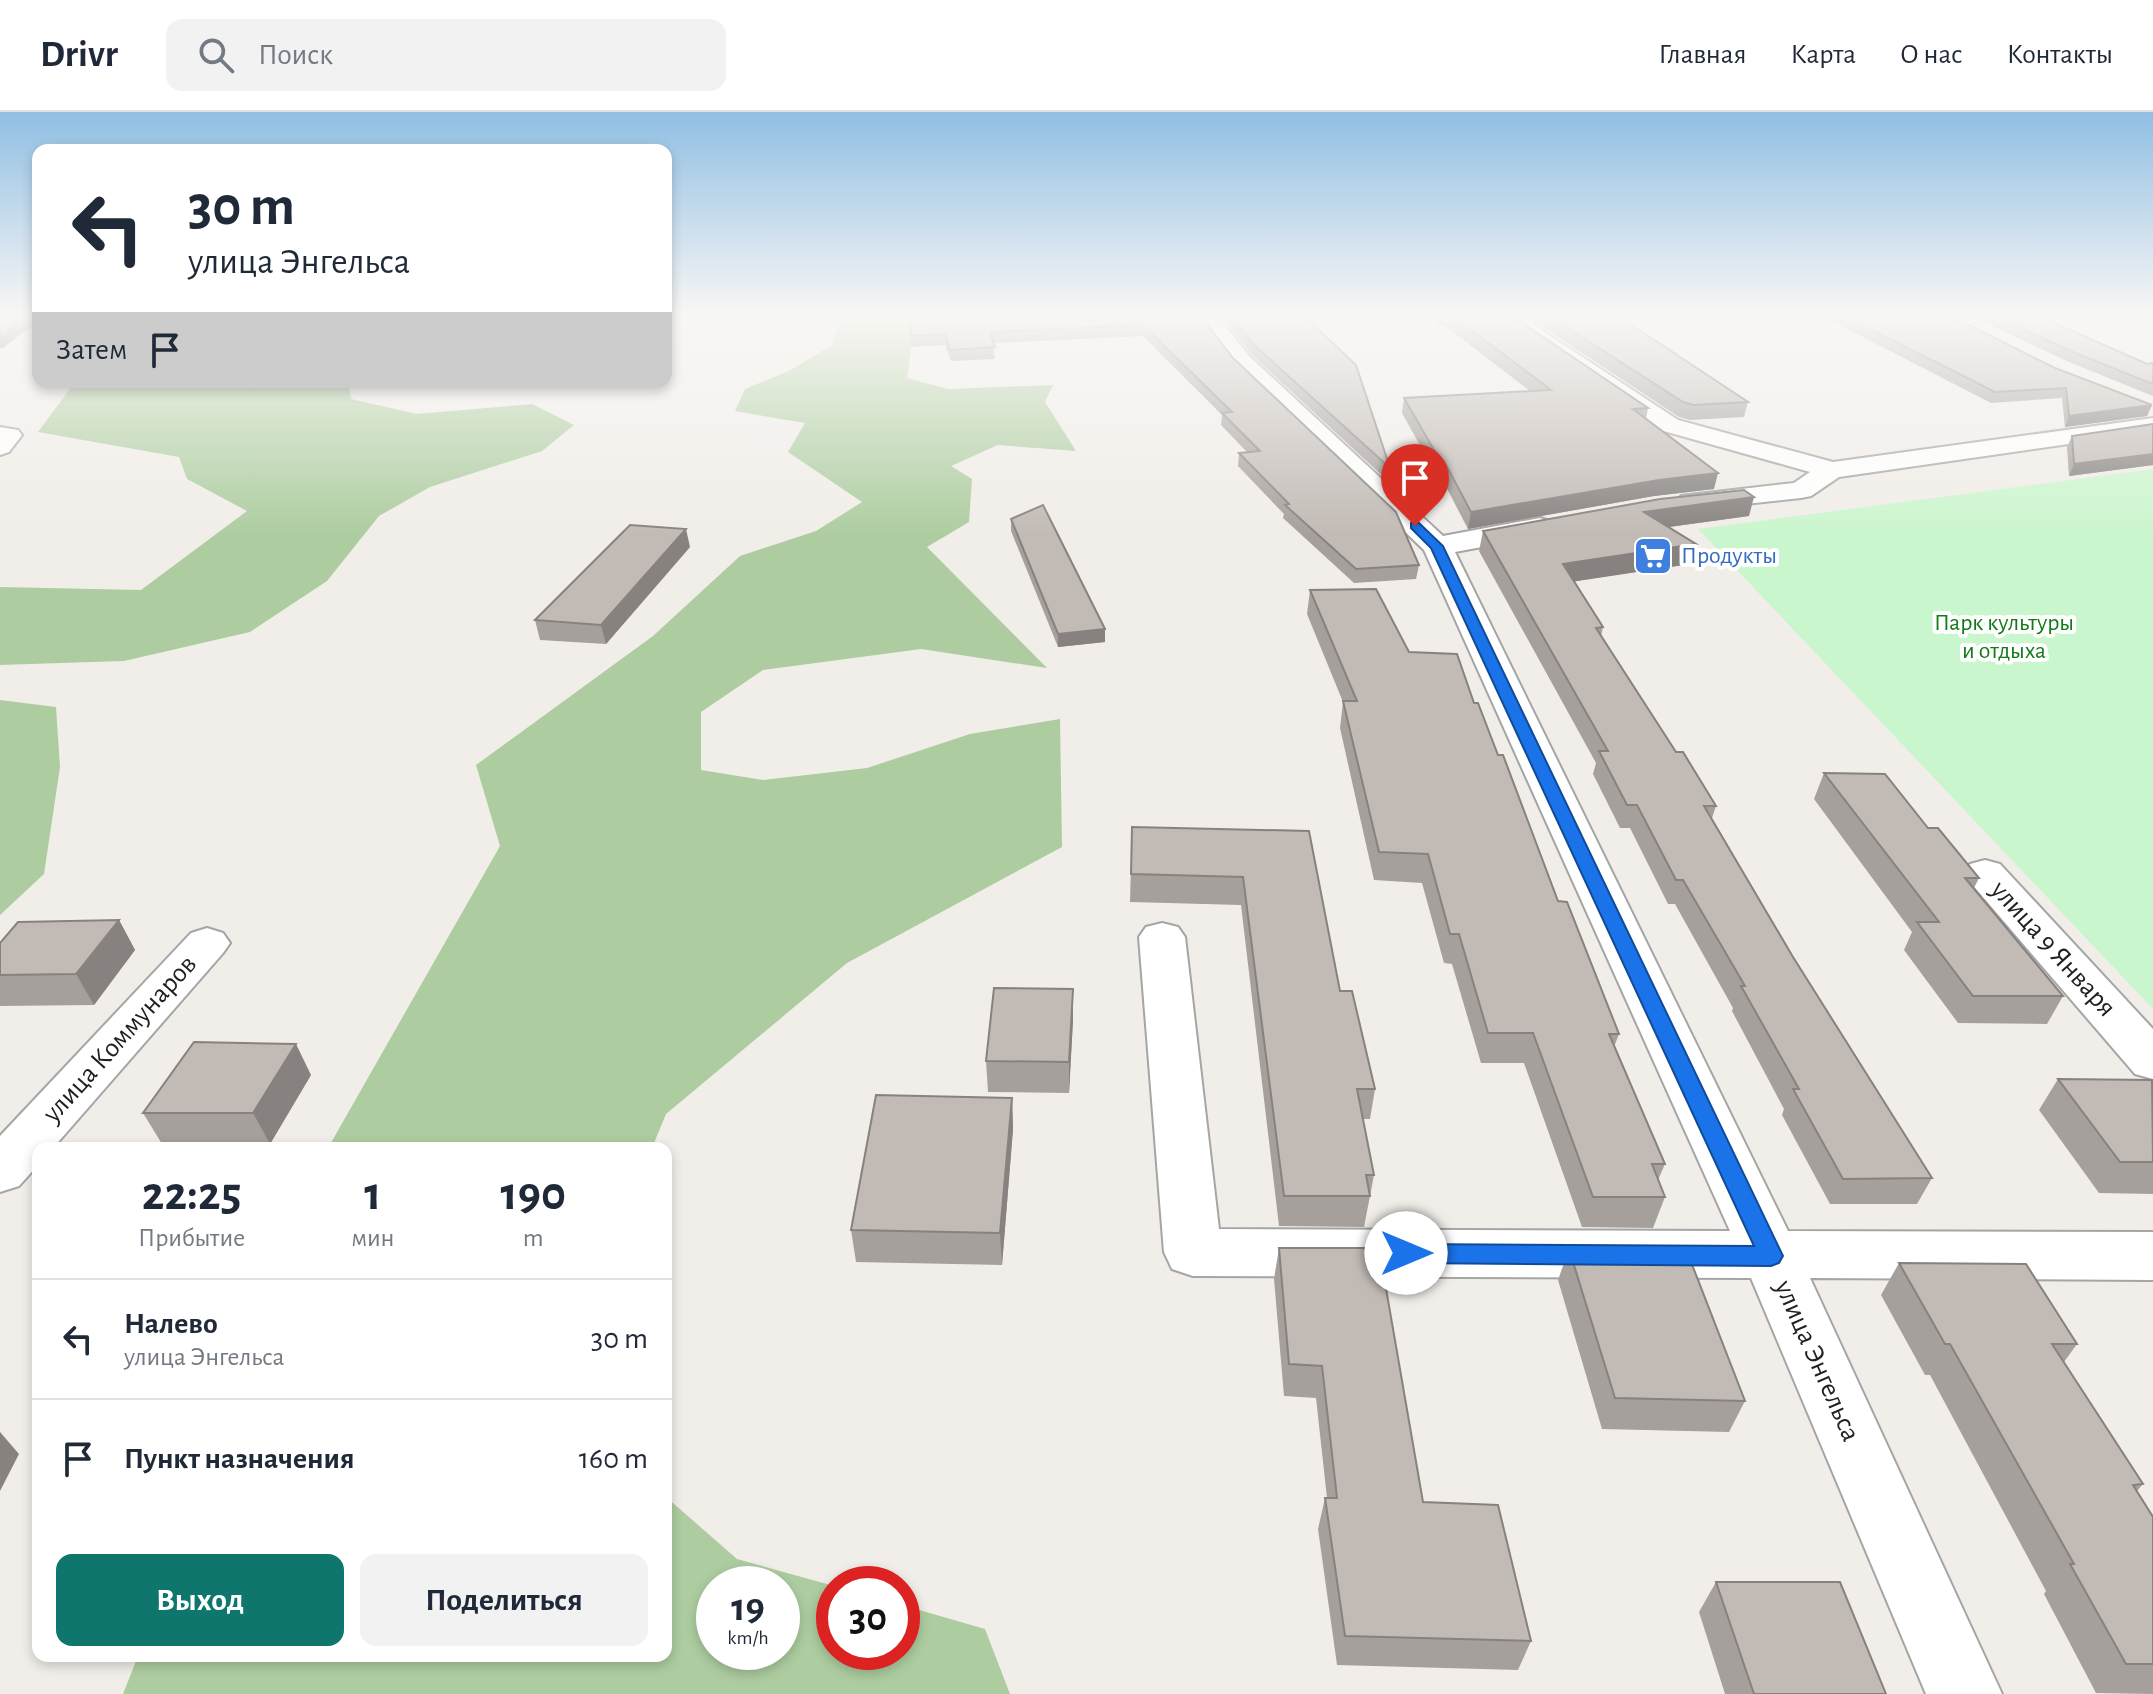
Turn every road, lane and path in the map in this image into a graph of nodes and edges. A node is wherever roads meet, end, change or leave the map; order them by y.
1 (1269, 388) edge
2 (1613, 388) edge
3 (2149, 412) edge
4 (0, 435) edge
5 (0, 447) edge
6 (1832, 470) junction
7 (1670, 505) edge
8 (1562, 523) edge
9 (1437, 546) junction
10 (1985, 873) dead end
11 (1162, 937) dead end
12 (207, 943) dead end
13 (2153, 1061) edge
14 (0, 1171) edge
15 (1771, 1256) junction
16 (2153, 1256) edge
17 (1964, 1694) edge

1 - 9 street, улица Энгельса
2 - 6 street
3 - 6 street
4 - 5 street
6 - 7 street
8 - 9 street
9 - 15 street, улица Энгельса
10 - 13 street, улица 9 Января
11 - 15 street
12 - 14 street, улица Коммунаров
15 - 16 street
15 - 17 street, улица Энгельса

